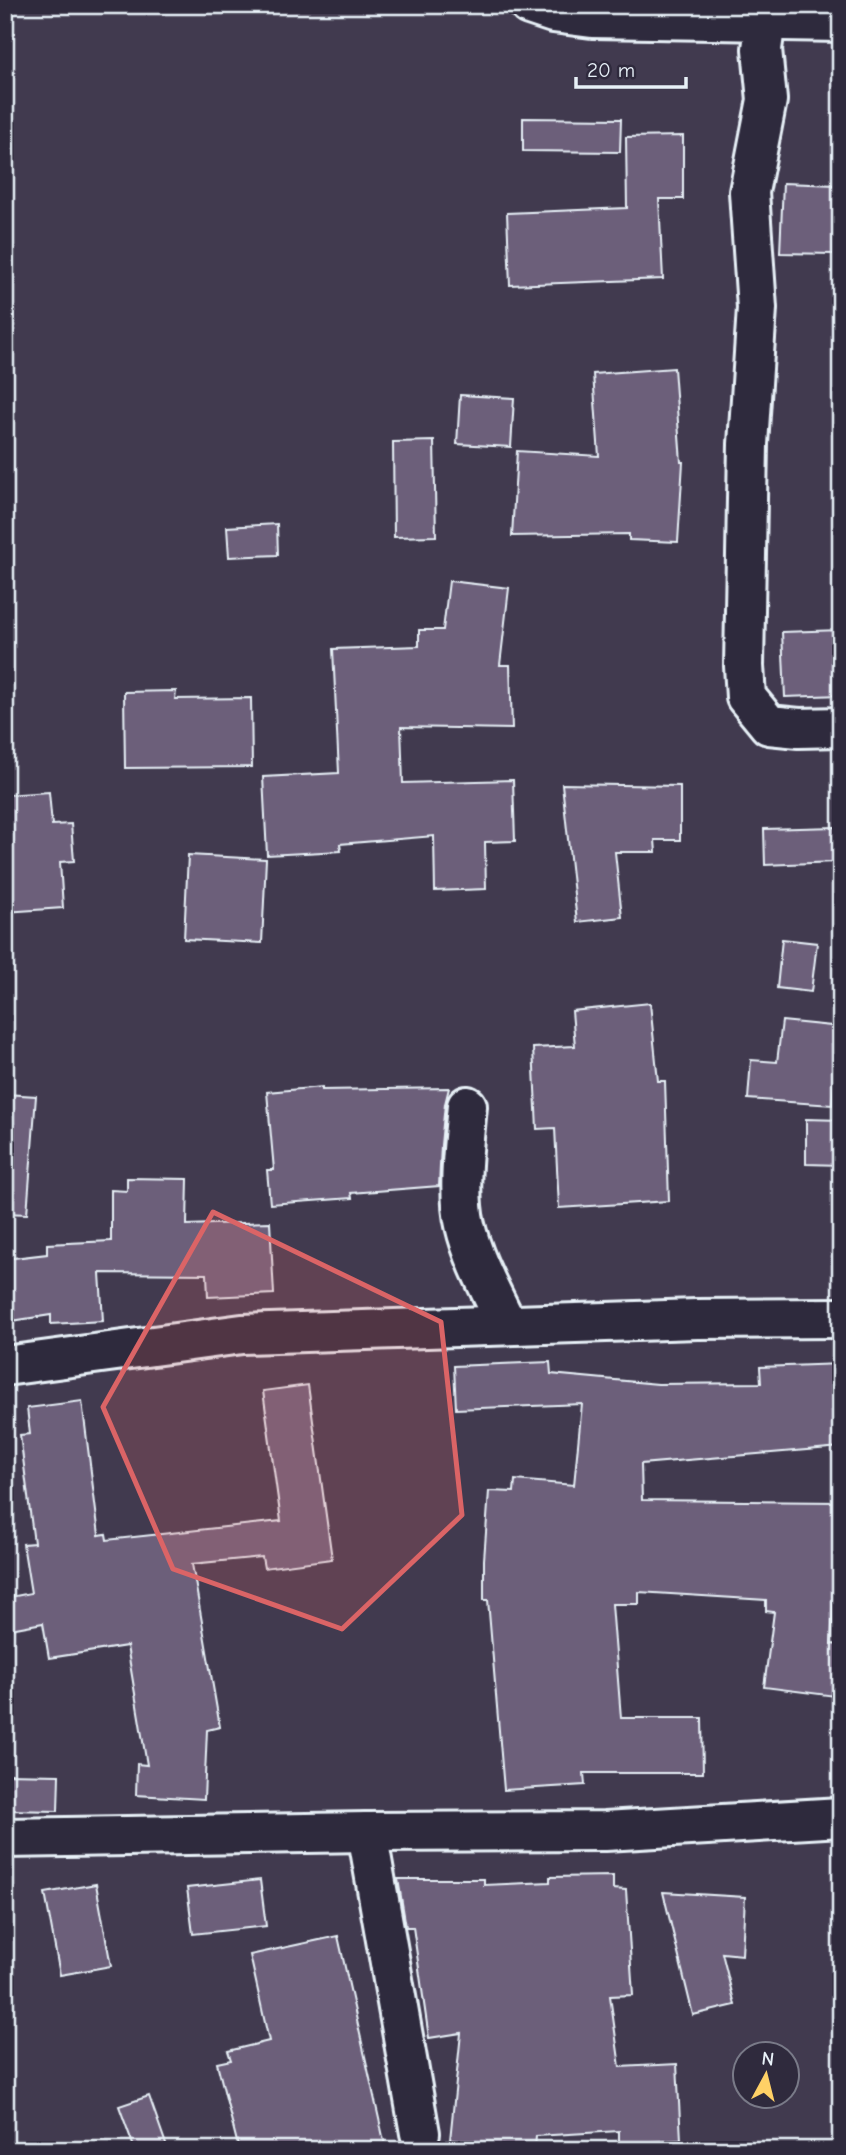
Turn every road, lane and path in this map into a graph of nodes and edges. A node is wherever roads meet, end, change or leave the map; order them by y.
1 (528, 5) edge
2 (766, 20) junction
3 (841, 22) edge
4 (841, 727) edge
5 (467, 1107) dead end
6 (841, 1318) edge
7 (507, 1325) junction
8 (5, 1366) edge
9 (841, 1817) edge
10 (367, 1832) junction
11 (5, 1838) edge
12 (420, 2133) dead end

1 - 2 street
2 - 3 street
2 - 4 street
5 - 7 street
6 - 7 street
7 - 8 street
9 - 10 street
10 - 11 street
10 - 12 street

